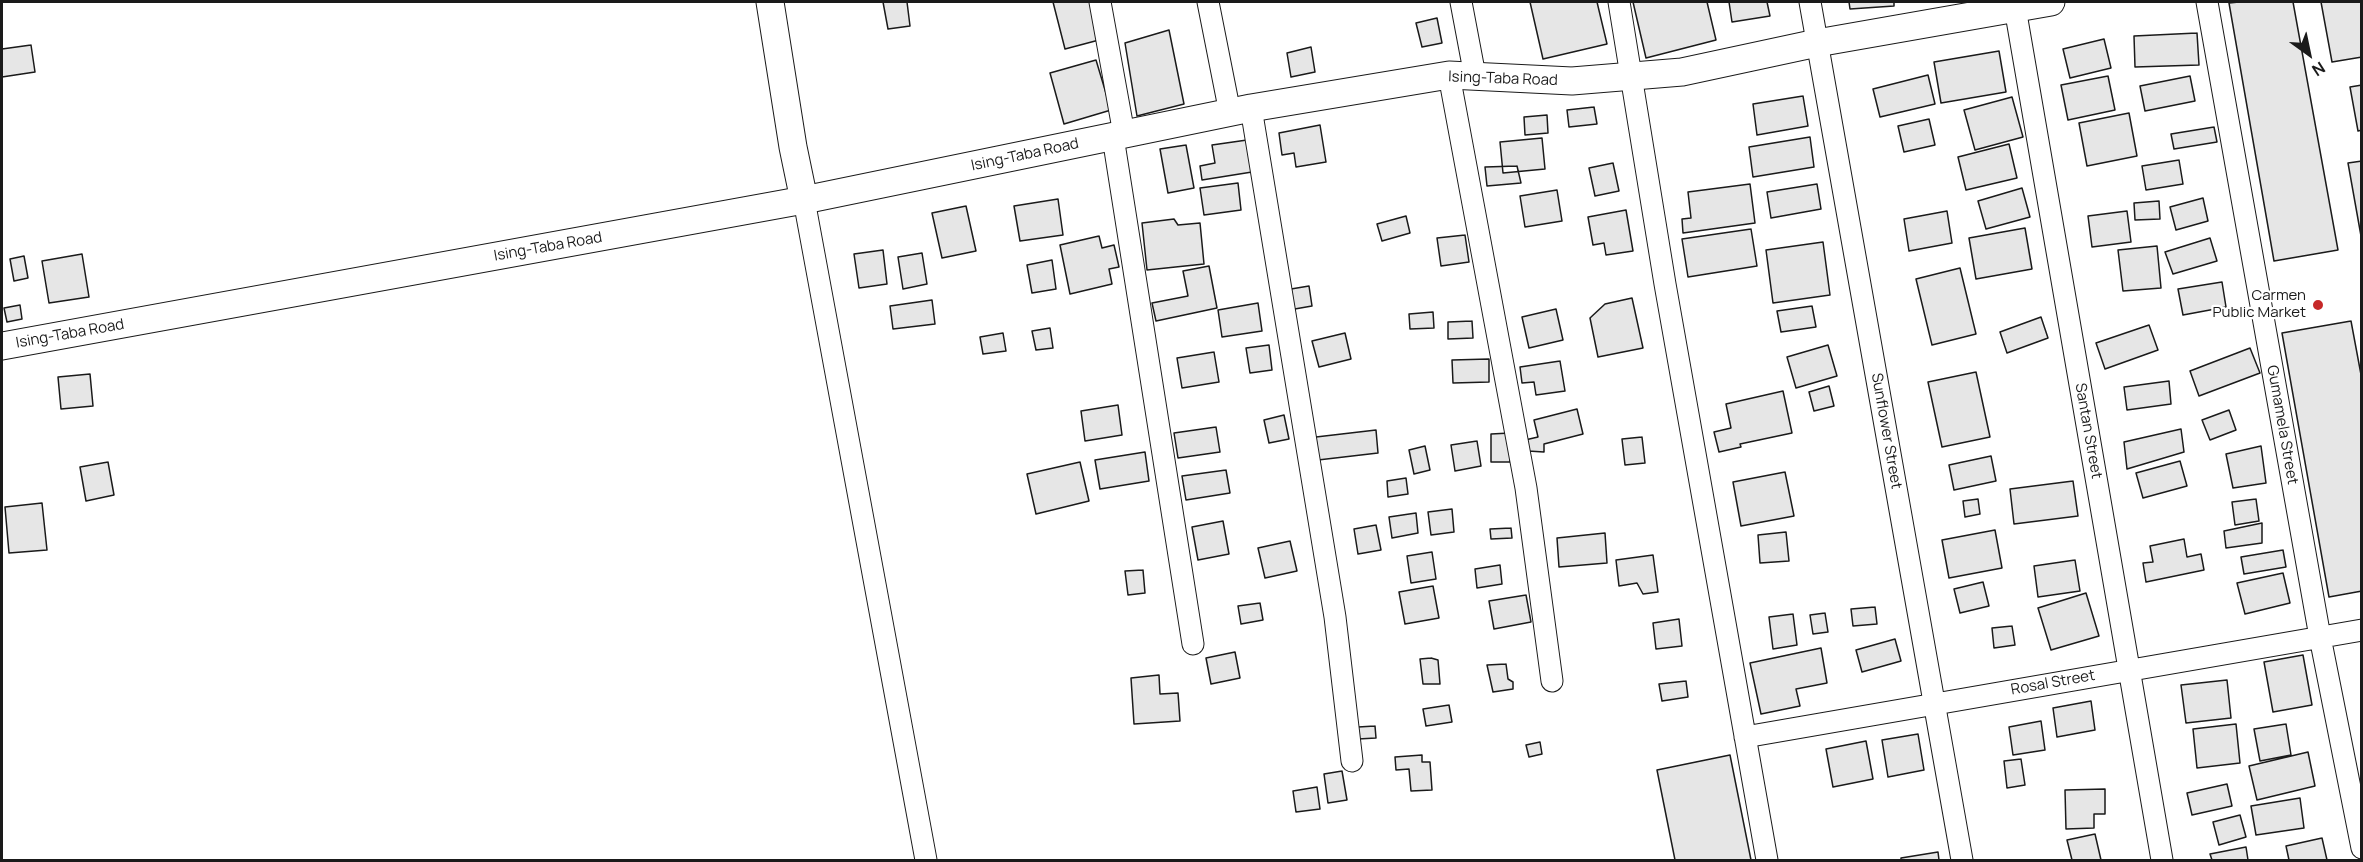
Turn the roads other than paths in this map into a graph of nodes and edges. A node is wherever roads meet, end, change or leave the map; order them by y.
1 (770, 2) edge
2 (1100, 2) edge
3 (1208, 2) edge
4 (1461, 2) edge
5 (1619, 2) edge
6 (1810, 2) edge
7 (2051, 2) edge
8 (2207, 2) edge
9 (2014, 5) edge
10 (1817, 44) junction
11 (1449, 75) junction
12 (1475, 76) junction
13 (1632, 77) junction
14 (1240, 111) junction
15 (1118, 136) junction
16 (804, 200) junction
17 (2, 346) edge
18 (2361, 630) edge
19 (2320, 637) junction
20 (1192, 645) dead end
21 (2129, 670) junction
22 (1552, 681) dead end
23 (1934, 704) junction
24 (1745, 737) junction
25 (1352, 761) dead end
26 (2361, 849) edge
27 (926, 861) edge
28 (1767, 861) edge
29 (1962, 861) edge
30 (2162, 861) edge

1 - 16 street
2 - 15 street
3 - 14 street
4 - 12 street
5 - 13 street
6 - 10 street, Sunflower Street
7 - 9 street, Ising-Taba Road
8 - 19 street, Gumamela Street
9 - 10 street, Ising-Taba Road
9 - 21 street, Santan Street
10 - 13 street, Ising-Taba Road
10 - 23 street, Sunflower Street
11 - 12 street, Ising-Taba Road
11 - 14 street, Ising-Taba Road
11 - 22 street
12 - 13 street, Ising-Taba Road
13 - 24 street
14 - 15 street, Ising-Taba Road
14 - 25 street
15 - 16 street, Ising-Taba Road
15 - 20 street
16 - 17 street, Ising-Taba Road
16 - 27 street
18 - 19 street, Rosal Street
19 - 21 street, Rosal Street
19 - 26 street, Gumamela Street
21 - 23 street, Rosal Street
21 - 30 street, Santan Street
23 - 24 street, Rosal Street
23 - 29 street, Sunflower Street
24 - 28 street

